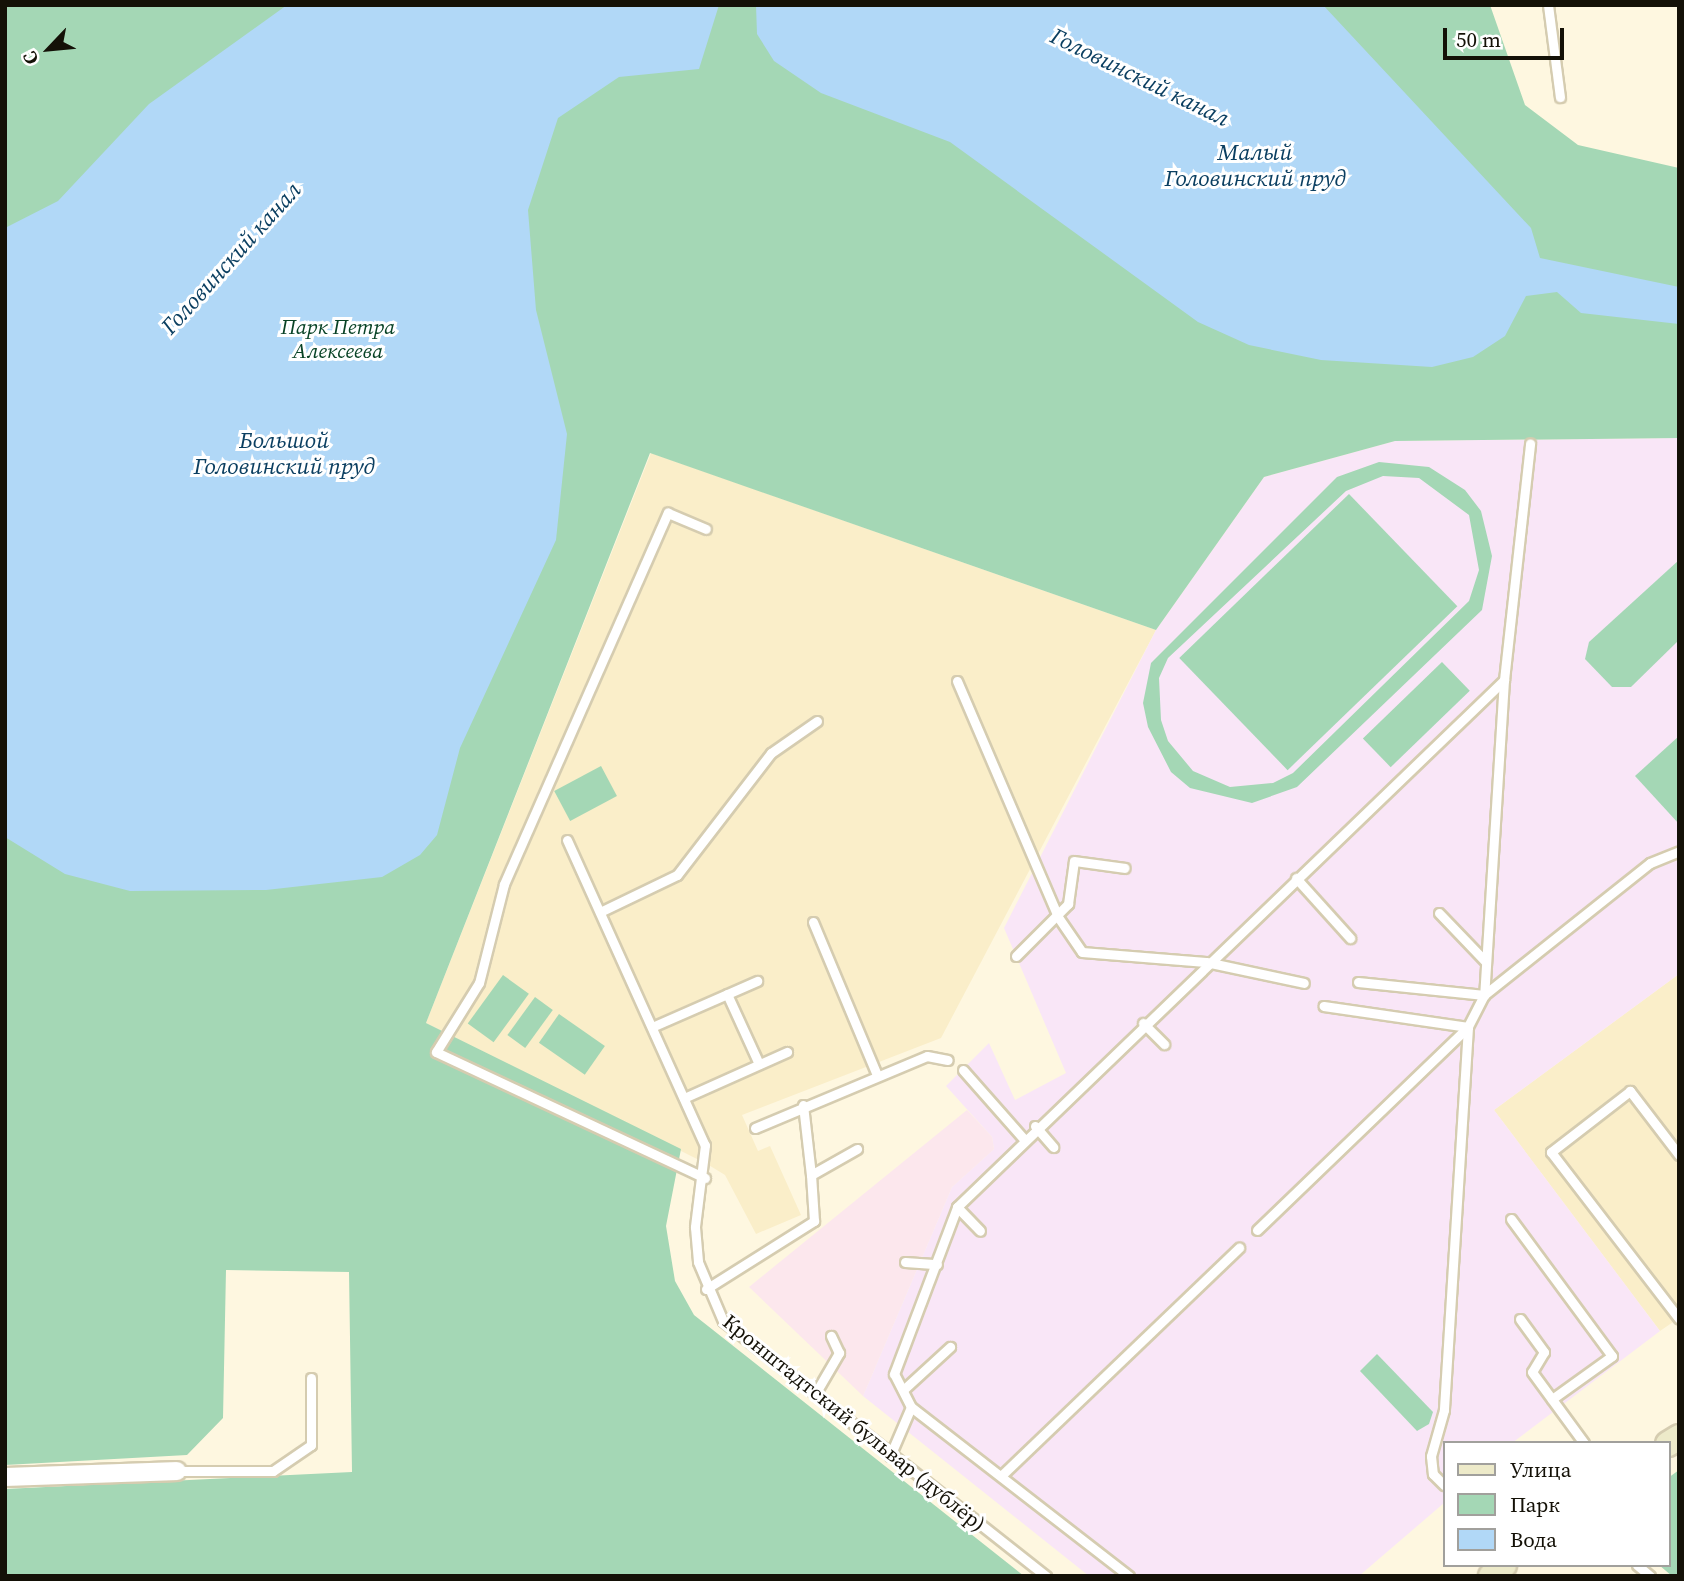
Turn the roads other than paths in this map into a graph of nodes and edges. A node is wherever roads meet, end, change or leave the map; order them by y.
1 (1548, 5) edge
2 (1560, 96) dead end
3 (1530, 443) dead end
4 (706, 529) dead end
5 (1504, 680) junction
6 (957, 681) dead end
7 (817, 721) dead end
8 (567, 840) dead end
9 (1679, 851) edge
10 (1125, 868) dead end
11 (1296, 878) junction
12 (600, 912) junction
13 (1439, 913) dead end
14 (1058, 917) junction
15 (813, 922) dead end
16 (1350, 938) dead end
17 (1016, 957) dead end
18 (1206, 962) junction
19 (1486, 962) junction
20 (757, 981) dead end
21 (1358, 982) dead end
22 (1304, 983) dead end
23 (727, 994) junction
24 (1484, 995) junction
25 (1324, 1006) dead end
26 (1143, 1023) junction
27 (652, 1027) junction
28 (1468, 1027) junction
29 (1164, 1045) dead end
30 (787, 1052) dead end
31 (948, 1060) dead end
32 (759, 1064) junction
33 (963, 1070) dead end
34 (877, 1075) junction
35 (684, 1098) junction
36 (803, 1105) junction
37 (1035, 1126) junction
38 (755, 1128) dead end
39 (1023, 1139) junction
40 (1053, 1147) dead end
41 (857, 1149) dead end
42 (1679, 1155) edge
43 (811, 1175) junction
44 (705, 1178) junction
45 (957, 1207) junction
46 (1511, 1219) dead end
47 (1257, 1230) dead end
48 (980, 1231) dead end
49 (1239, 1248) dead end
50 (905, 1262) dead end
51 (937, 1264) junction
52 (706, 1289) junction
53 (1520, 1319) dead end
54 (1679, 1319) edge
55 (831, 1336) dead end
56 (950, 1347) dead end
57 (311, 1378) dead end
58 (903, 1390) junction
59 (816, 1394) junction
60 (1552, 1399) junction
61 (911, 1407) junction
62 (1583, 1441) edge
63 (890, 1456) junction
64 (177, 1471) joint
65 (1001, 1476) junction
66 (5, 1477) edge
67 (1442, 1483) edge
68 (1046, 1576) edge
69 (1129, 1576) edge

1 - 2 lane
3 - 5 lane
4 - 44 lane
5 - 11 lane
5 - 19 lane
6 - 14 lane
7 - 12 lane
8 - 12 lane
9 - 24 lane
10 - 14 lane
11 - 16 lane
11 - 18 lane
12 - 27 lane
13 - 19 lane
14 - 17 lane
14 - 18 lane
15 - 34 lane
18 - 22 lane
18 - 26 lane
19 - 24 lane
20 - 23 lane
21 - 24 lane
23 - 27 lane
23 - 32 lane
24 - 28 lane
25 - 28 lane
26 - 29 lane
26 - 37 lane
27 - 35 lane
28 - 47 lane
28 - 67 lane
30 - 32 lane
31 - 34 lane
32 - 35 lane
33 - 39 lane
34 - 36 lane
35 - 44 lane, Кронштадтский бульвар (дублёр)
36 - 38 lane
36 - 43 lane
37 - 39 lane
37 - 40 lane
39 - 45 lane
41 - 43 lane
42 - 54 lane
43 - 52 lane
44 - 52 lane, Кронштадтский бульвар (дублёр)
45 - 48 lane
45 - 51 lane
46 - 60 lane
49 - 65 lane
50 - 51 lane
51 - 58 lane
52 - 59 lane, Кронштадтский бульвар (дублёр)
53 - 60 lane
55 - 59 lane
56 - 58 lane
57 - 64 lane
58 - 61 lane
59 - 63 lane, Кронштадтский бульвар (дублёр)
60 - 62 lane
61 - 63 lane
61 - 65 lane
63 - 68 lane, Кронштадтский бульвар (дублёр)
64 - 66 street
65 - 69 lane

